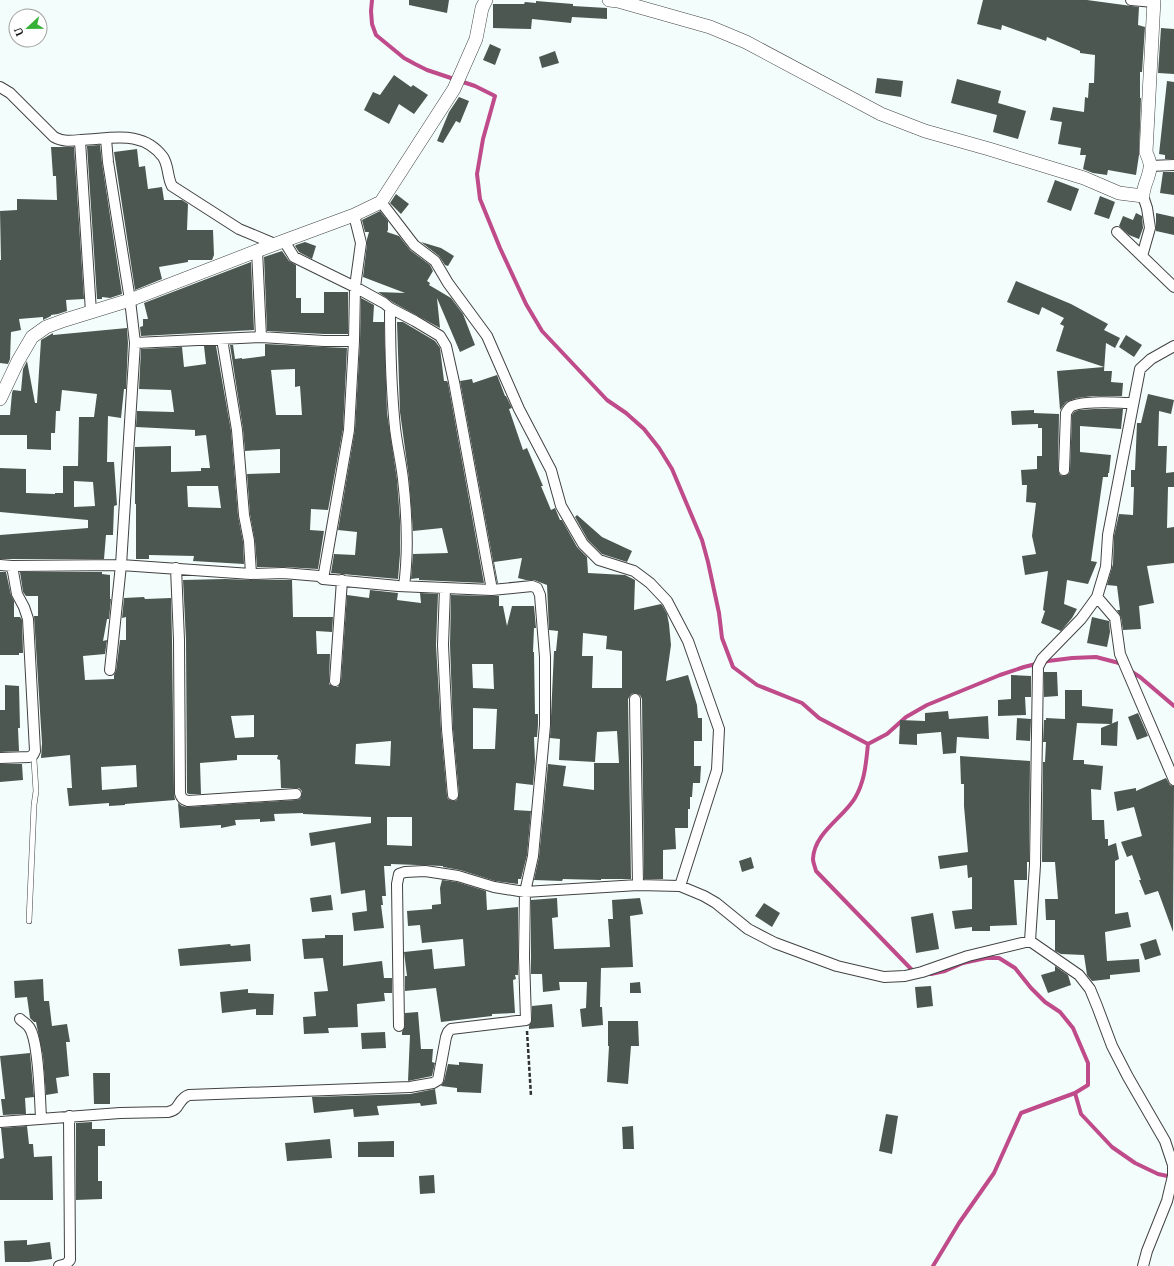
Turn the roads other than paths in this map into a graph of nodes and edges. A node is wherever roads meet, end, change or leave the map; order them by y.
1 (486, 0) edge
2 (609, 0) edge
3 (1131, 0) edge
4 (1154, 1) edge
5 (0, 87) edge
6 (106, 138) junction
7 (80, 140) junction
8 (1174, 165) edge
9 (1150, 166) junction
10 (1143, 196) junction
11 (378, 203) junction
12 (358, 213) junction
13 (1117, 232) dead end
14 (269, 246) junction
15 (1142, 256) junction
16 (1174, 287) edge
17 (355, 290) junction
18 (130, 300) junction
19 (390, 308) junction
20 (91, 312) junction
21 (261, 337) junction
22 (222, 339) junction
23 (354, 341) junction
24 (135, 343) junction
25 (1174, 346) edge
26 (0, 400) edge
27 (1133, 403) junction
28 (1064, 470) dead end
29 (0, 565) edge
30 (121, 565) junction
31 (12, 566) junction
32 (176, 568) junction
33 (251, 574) junction
34 (323, 579) junction
35 (342, 580) junction
36 (404, 586) junction
37 (445, 588) junction
38 (492, 590) junction
39 (1097, 597) junction
40 (110, 670) dead end
41 (335, 681) dead end
42 (635, 699) dead end
43 (33, 755) junction
44 (0, 758) edge
45 (1174, 780) edge
46 (296, 794) dead end
47 (453, 796) dead end
48 (638, 885) junction
49 (680, 886) junction
50 (525, 892) junction
51 (29, 921) dead end
52 (1030, 941) junction
53 (20, 1019) dead end
54 (399, 1026) dead end
55 (69, 1116) junction
56 (41, 1119) junction
57 (0, 1122) edge
58 (59, 1266) edge
59 (1143, 1266) edge

1 - 11 street
2 - 10 street
3 - 4 street
4 - 9 street
5 - 7 street
6 - 7 street
6 - 14 street
6 - 18 street
7 - 20 street
8 - 9 street
9 - 10 street
10 - 15 street
11 - 12 street
11 - 49 street
12 - 14 street
12 - 17 street
13 - 15 street
14 - 17 street
14 - 18 street
14 - 21 street
15 - 16 street
17 - 19 street
17 - 23 street
18 - 20 street
18 - 24 street
19 - 36 street
19 - 38 street
20 - 26 street
21 - 22 street
21 - 23 street
22 - 24 street
22 - 33 street
23 - 34 street
24 - 30 street
25 - 27 street
27 - 28 street
27 - 39 street
29 - 31 street
30 - 31 street
30 - 32 street
30 - 40 street
31 - 43 street
32 - 33 street
32 - 46 street
33 - 34 street
34 - 35 street
35 - 36 street
35 - 41 street
36 - 37 street
37 - 38 street
37 - 47 street
38 - 50 street
39 - 45 street
39 - 52 street
42 - 48 street
43 - 44 street
43 - 51 lane
48 - 49 street
48 - 50 street
49 - 52 street
50 - 54 street
50 - 55 street
52 - 59 street
53 - 56 street
55 - 56 street
55 - 58 street
56 - 57 street

